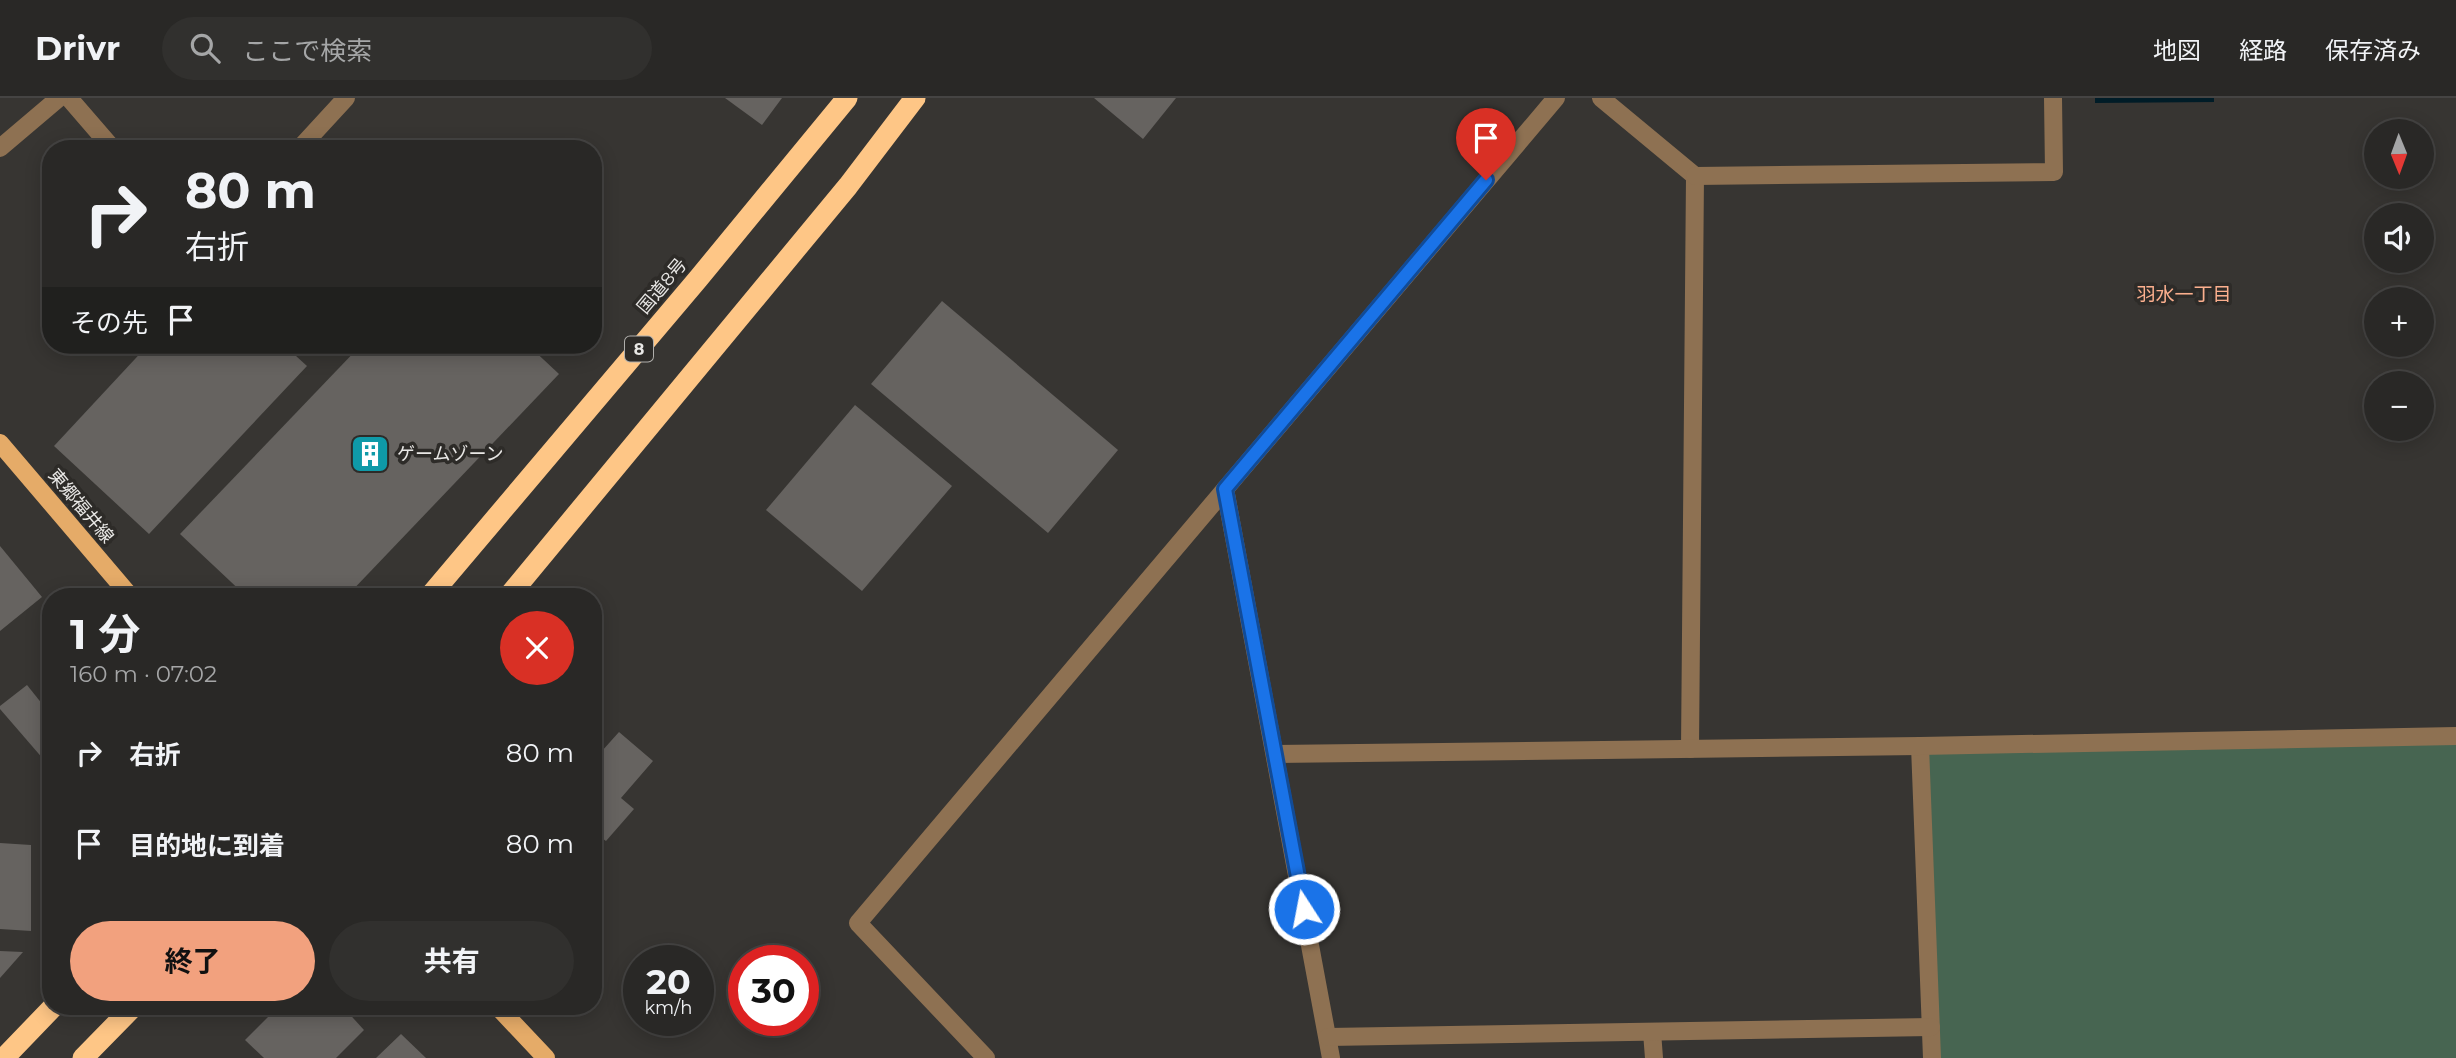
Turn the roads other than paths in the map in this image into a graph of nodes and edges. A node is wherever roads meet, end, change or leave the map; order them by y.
1 (59, 98) edge
2 (69, 98) edge
3 (346, 98) edge
4 (846, 98) edge
5 (915, 98) edge
6 (1556, 98) edge
7 (1601, 98) edge
8 (2053, 98) edge
9 (105, 140) edge
10 (307, 140) edge
11 (0, 148) edge
12 (1695, 176) junction
13 (0, 443) edge
14 (1225, 489) junction
15 (123, 588) edge
16 (437, 588) edge
17 (515, 588) edge
18 (2456, 736) edge
19 (1920, 746) junction
20 (1690, 749) junction
21 (1275, 754) junction
22 (45, 1015) edge
23 (125, 1015) edge
24 (505, 1015) edge
25 (1931, 1027) junction
26 (1652, 1032) junction
27 (1328, 1037) junction
28 (4, 1058) edge
29 (83, 1058) edge
30 (546, 1058) edge
31 (986, 1058) edge
32 (1331, 1058) edge
33 (1654, 1058) edge
34 (1932, 1058) edge

1 - 11 street
2 - 9 street
3 - 10 street
4 - 16 highway, 国道8号 / 8
5 - 17 highway
6 - 14 street
7 - 12 street
8 - 12 street
12 - 20 street
13 - 15 main road, 東郷福井線
14 - 21 street
14 - 31 street
18 - 19 street
19 - 20 street
19 - 25 street
20 - 21 street
21 - 27 street
22 - 28 highway
23 - 29 highway
24 - 30 main road
25 - 26 street
25 - 34 street
26 - 27 street
26 - 33 street
27 - 32 street

